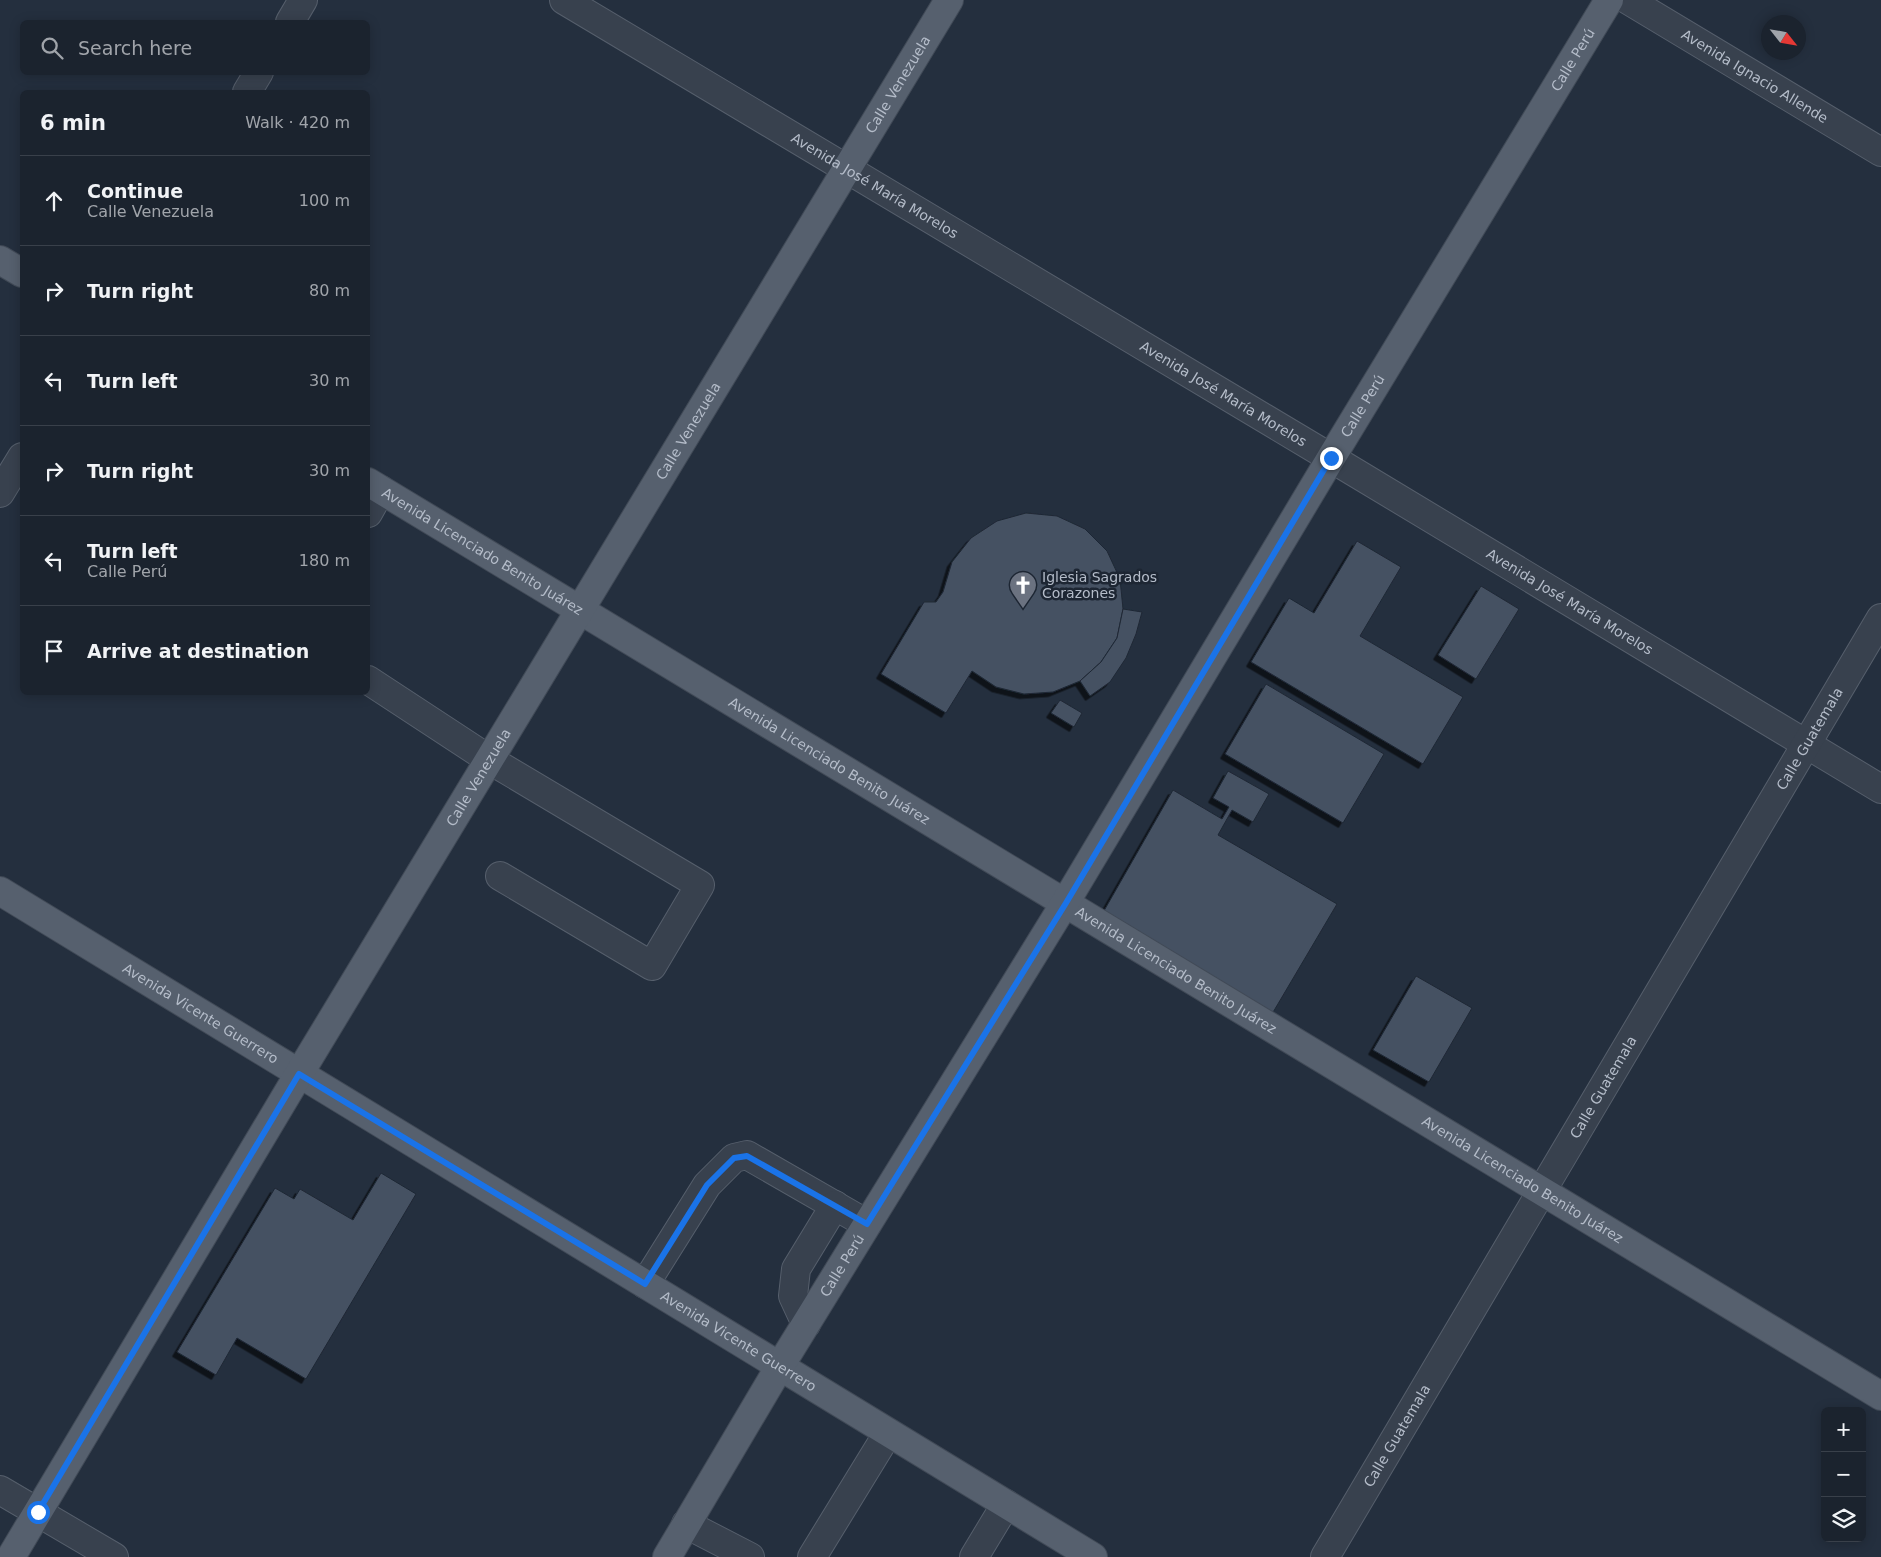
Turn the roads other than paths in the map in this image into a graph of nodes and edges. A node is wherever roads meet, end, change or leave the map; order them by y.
1 (304, 0) edge
2 (564, 0) edge
3 (949, 0) edge
4 (1609, 0) edge
5 (1628, 0) edge
6 (291, 20) edge
7 (257, 75) edge
8 (248, 90) edge
9 (1881, 152) edge
10 (847, 170) junction
11 (0, 260) edge
12 (20, 272) edge
13 (1331, 458) junction
14 (20, 460) edge
15 (374, 486) edge
16 (0, 493) edge
17 (370, 504) edge
18 (580, 611) junction
19 (1881, 618) edge
20 (370, 681) edge
21 (1805, 743) junction
22 (490, 760) junction
23 (1881, 789) edge
24 (500, 876) dead end
25 (0, 891) edge
26 (1066, 903) junction
27 (299, 1074) junction
28 (1542, 1192) junction
29 (835, 1205) junction
30 (867, 1224) junction
31 (645, 1284) junction
32 (806, 1324) junction
33 (780, 1366) junction
34 (1881, 1396) edge
35 (888, 1433) junction
36 (0, 1490) edge
37 (1006, 1504) junction
38 (38, 1512) junction
39 (686, 1524) junction
40 (1086, 1555) edge
41 (11, 1557) edge
42 (114, 1557) edge
43 (666, 1557) edge
44 (750, 1557) edge
45 (812, 1557) edge
46 (974, 1557) edge
47 (1325, 1557) edge

1 - 6 street
2 - 10 street, Avenida José María Morelos
3 - 10 main road, Calle Venezuela
4 - 13 main road, Calle Perú
5 - 9 street, Avenida Ignacio Allende
7 - 8 street
10 - 13 street, Avenida José María Morelos
10 - 18 main road, Calle Venezuela
11 - 12 main road
13 - 21 street, Avenida José María Morelos
13 - 26 main road, Calle Perú
14 - 16 street
15 - 17 street
15 - 18 main road, Avenida Licenciado Benito Juárez
18 - 22 main road, Calle Venezuela
18 - 26 main road, Avenida Licenciado Benito Juárez
19 - 21 street, Calle Guatemala
20 - 22 street
21 - 23 street, Avenida José María Morelos
21 - 28 street, Calle Guatemala
22 - 24 street
22 - 27 main road, Calle Venezuela
25 - 27 main road, Avenida Vicente Guerrero
26 - 28 main road, Avenida Licenciado Benito Juárez
26 - 30 main road, Calle Perú
27 - 31 main road, Avenida Vicente Guerrero
27 - 38 main road, Calle Venezuela
28 - 34 main road, Avenida Licenciado Benito Juárez
28 - 47 street, Calle Guatemala
29 - 30 street
29 - 31 street
29 - 32 street
30 - 32 main road, Calle Perú
31 - 33 main road, Avenida Vicente Guerrero
32 - 33 main road, Calle Perú
33 - 35 main road, Avenida Vicente Guerrero
33 - 39 main road, Calle Perú
35 - 37 main road, Avenida Vicente Guerrero
35 - 45 street
36 - 38 street
37 - 40 main road, Avenida Vicente Guerrero
37 - 46 street
38 - 41 main road, Calle Venezuela
38 - 42 street
39 - 43 main road, Calle Perú
39 - 44 street

